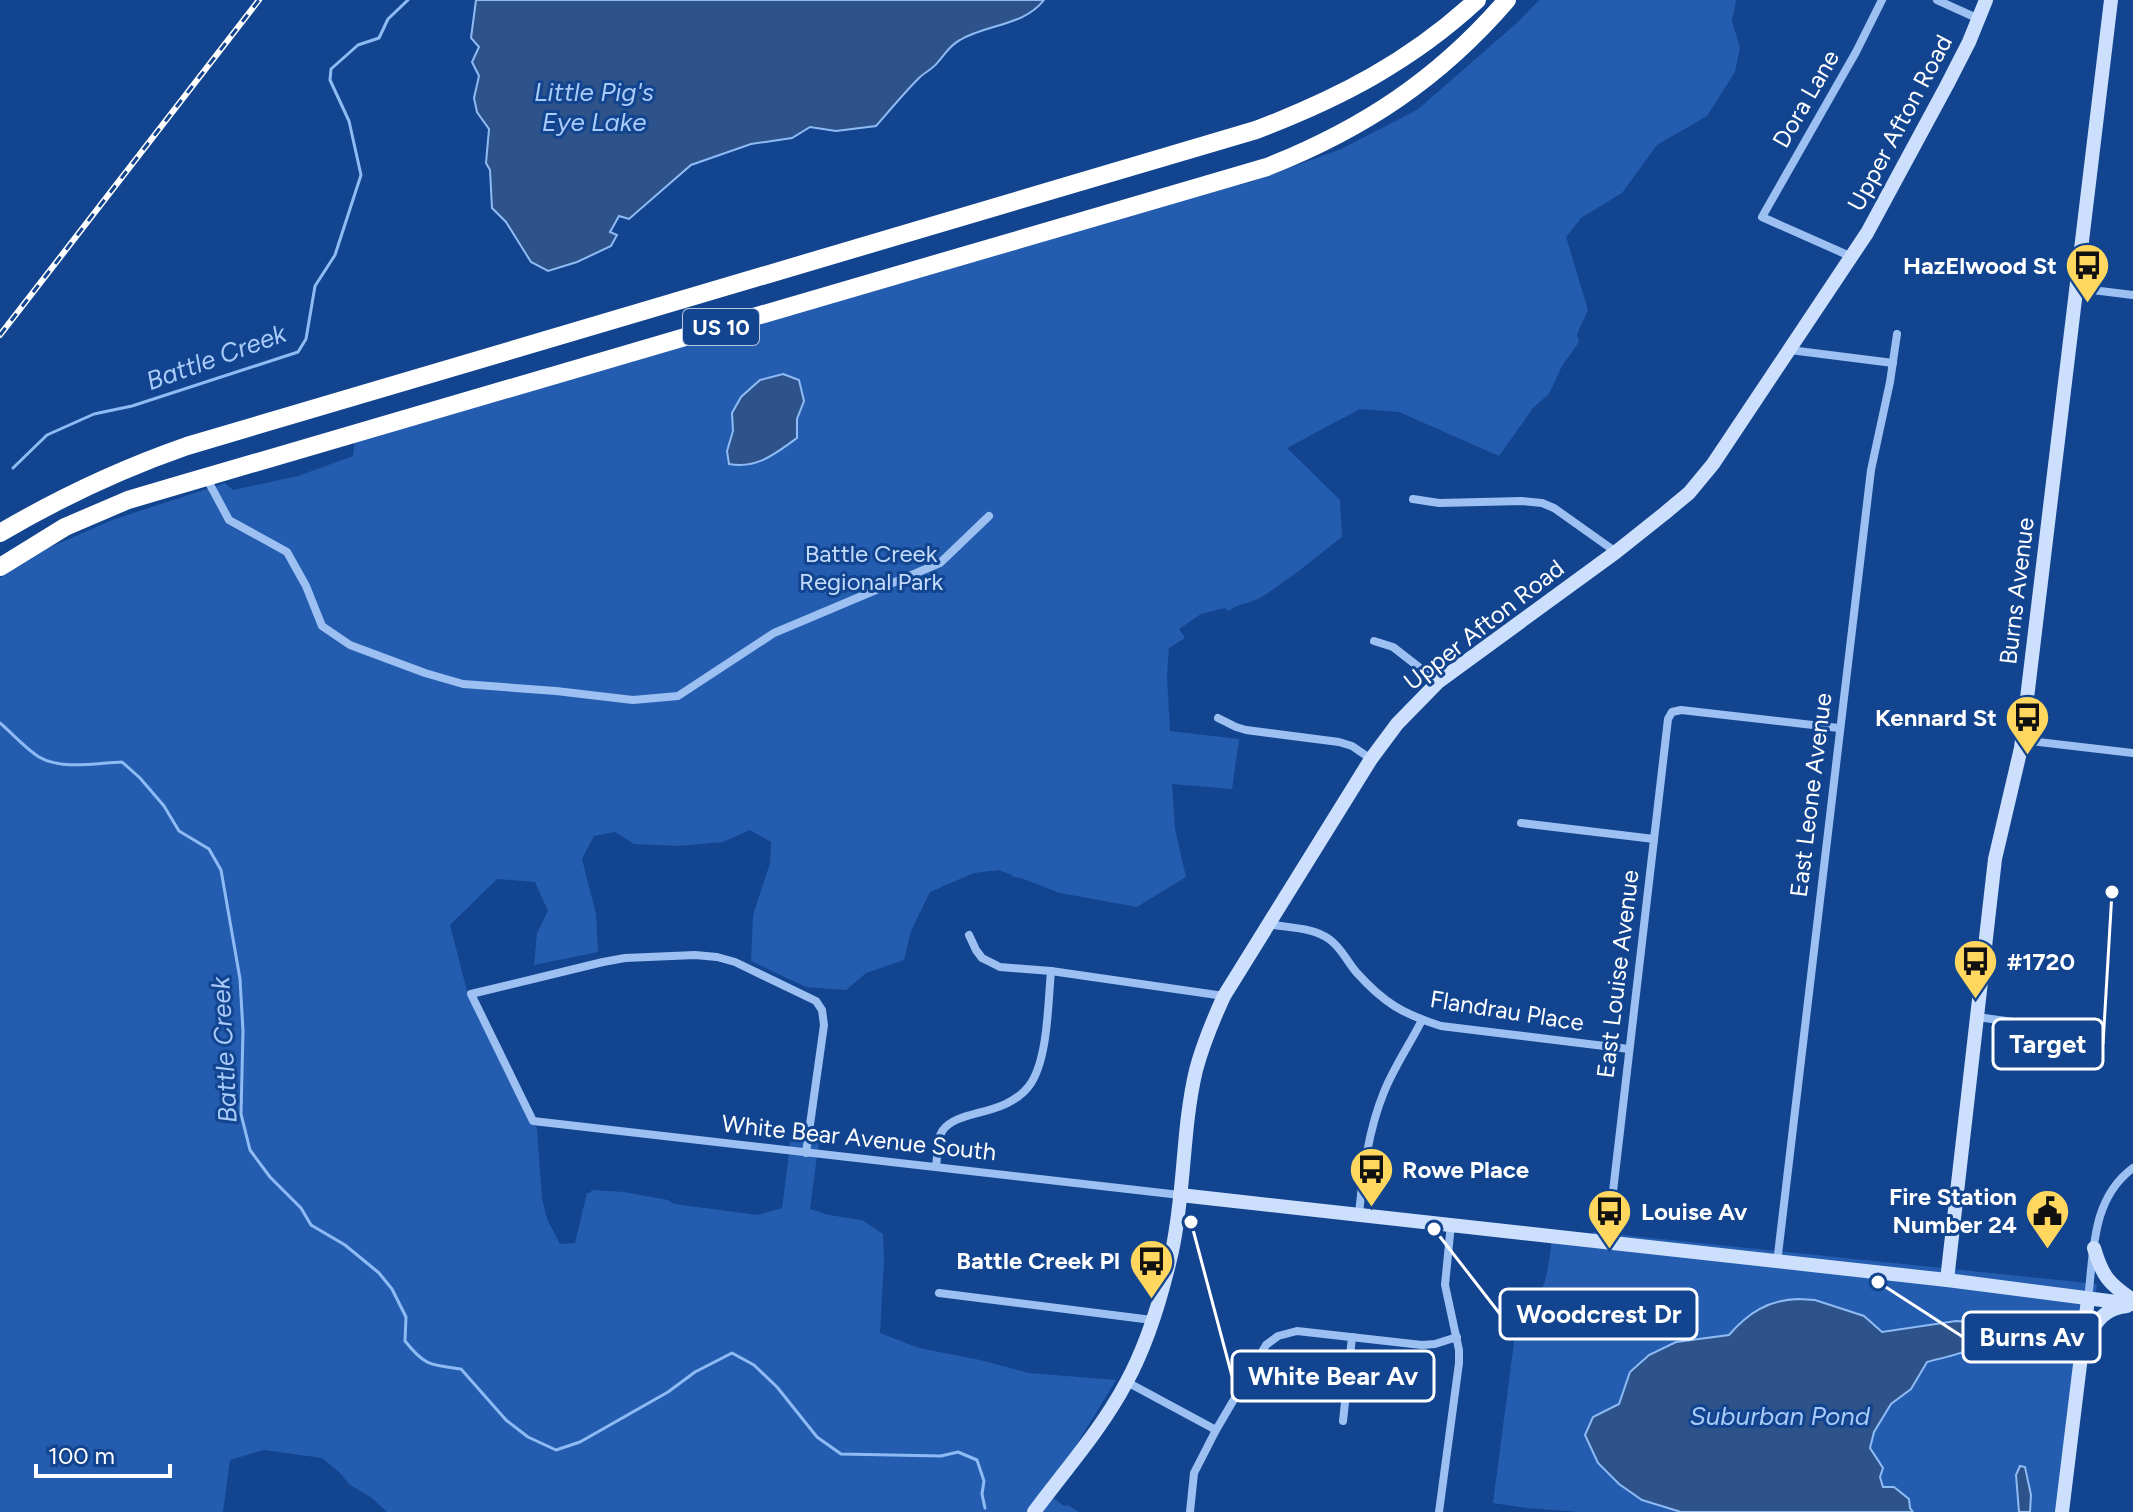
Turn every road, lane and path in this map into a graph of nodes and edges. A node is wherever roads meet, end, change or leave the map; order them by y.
1 (1477, 0) edge
2 (1507, 0) edge
3 (1882, 0) edge
4 (1937, 0) edge
5 (1986, 0) edge
6 (2111, 0) edge
7 (1979, 19) junction
8 (1852, 257) junction
9 (2075, 288) junction
10 (2133, 295) edge
11 (1897, 334) dead end
12 (1790, 350) junction
13 (1893, 363) junction
14 (207, 478) junction
15 (1413, 499) dead end
16 (989, 516) dead end
17 (0, 532) edge
18 (1616, 552) junction
19 (1, 566) edge
20 (1374, 641) dead end
21 (1438, 682) junction
22 (1218, 718) dead end
23 (1839, 728) junction
24 (2022, 740) junction
25 (2133, 753) edge
26 (1371, 759) junction
27 (1521, 823) dead end
28 (1654, 839) junction
29 (1268, 924) junction
30 (969, 935) dead end
31 (1051, 971) junction
32 (1224, 996) junction
33 (1977, 1017) junction
34 (1422, 1020) junction
35 (2043, 1026) dead end
36 (1629, 1049) junction
37 (806, 1153) junction
38 (936, 1166) junction
39 (2133, 1168) edge
40 (1180, 1195) junction
41 (1359, 1214) junction
42 (1451, 1224) junction
43 (1607, 1243) junction
44 (2094, 1248) junction
45 (1777, 1263) junction
46 (1947, 1280) junction
47 (939, 1293) dead end
48 (2088, 1299) junction
49 (2133, 1303) edge
50 (1152, 1320) junction
51 (1352, 1337) junction
52 (1457, 1337) junction
53 (2079, 1367) junction
54 (1127, 1382) junction
55 (1343, 1421) dead end
56 (1216, 1430) junction
57 (1034, 1512) edge
58 (1190, 1512) edge
59 (1439, 1512) edge
60 (2062, 1512) edge

1 - 17 highway, US 10
2 - 14 highway, US 10
3 - 8 street, Dora Lane
4 - 7 street
5 - 7 street, Upper Afton Road
6 - 9 street, Burns Avenue
7 - 8 street, Upper Afton Road
8 - 12 street, Upper Afton Road
9 - 10 street
9 - 24 street, Burns Avenue
11 - 13 street, East Leone Avenue
12 - 13 street
12 - 18 street, Upper Afton Road
13 - 23 street, East Leone Avenue
14 - 16 street
14 - 19 highway, US 10
15 - 18 street
18 - 21 street, Upper Afton Road
20 - 21 street
21 - 26 street, Upper Afton Road
22 - 26 street
23 - 28 street, East Louise Avenue
23 - 45 street, East Leone Avenue
24 - 25 street
24 - 33 street, Burns Avenue
26 - 29 street, Upper Afton Road
27 - 28 street
28 - 36 street, East Louise Avenue
29 - 32 street, Upper Afton Road
29 - 34 street, Flandrau Place
30 - 31 street
31 - 32 street
31 - 38 street
32 - 40 street, Upper Afton Road
33 - 35 street
33 - 46 street, Burns Avenue
34 - 36 street, Flandrau Place
34 - 41 street
36 - 43 street, East Louise Avenue
37 - 37 street, White Bear Avenue South
37 - 38 street, White Bear Avenue South
38 - 40 street, White Bear Avenue South
39 - 44 street
40 - 41 street
40 - 50 street, Upper Afton Road
41 - 42 street
42 - 43 street
42 - 52 street
43 - 45 street
44 - 48 street
44 - 49 street
45 - 46 street
46 - 48 street
47 - 50 street
48 - 49 street
48 - 53 street
49 - 53 street
50 - 54 street, Upper Afton Road
51 - 52 street
51 - 55 street
51 - 56 street
52 - 59 street
53 - 60 street
54 - 56 street
54 - 57 street, Upper Afton Road
56 - 58 street

